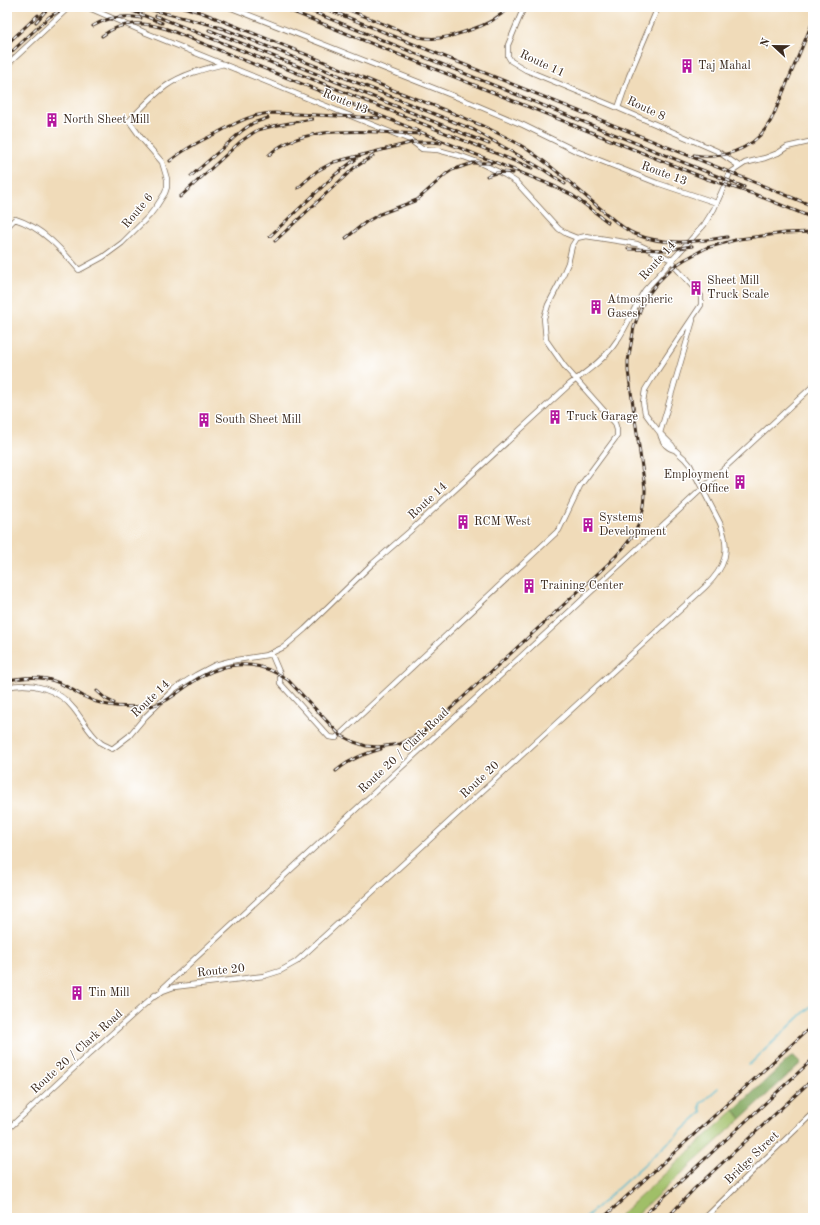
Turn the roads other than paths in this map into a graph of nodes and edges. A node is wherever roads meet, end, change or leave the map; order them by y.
1 (69, 7) edge
2 (87, 7) edge
3 (229, 7) edge
4 (524, 7) edge
5 (658, 7) edge
6 (224, 64) junction
7 (7, 65) edge
8 (618, 108) junction
9 (813, 141) edge
10 (739, 166) junction
11 (717, 203) junction
12 (7, 227) edge
13 (576, 238) junction
14 (672, 260) junction
15 (694, 316) junction
16 (577, 379) junction
17 (813, 386) edge
18 (660, 433) junction
19 (702, 489) junction
20 (271, 653) junction
21 (7, 686) edge
22 (154, 997) junction
23 (813, 1113) edge
24 (7, 1130) edge
25 (704, 1218) edge

1 - 7 street
2 - 6 street, Route 13
3 - 11 street, Route 13
4 - 8 street, Route 11
5 - 8 street, Route 8
6 - 12 street, Route 6
6 - 13 street, Route 13
8 - 10 street, Route 8
9 - 10 street
10 - 11 street, Route 14
11 - 14 street, Route 14
13 - 14 street
13 - 16 street
14 - 15 street
14 - 16 street, Route 14
15 - 18 street
15 - 18 street
16 - 20 street, Route 14
16 - 20 street
17 - 19 street, Route 20 / Clark Road
18 - 19 street
19 - 22 street, Route 20 / Clark Road
19 - 22 street, Route 20
20 - 21 street, Route 14
22 - 24 street, Route 20 / Clark Road
23 - 25 street, Bridge Street

